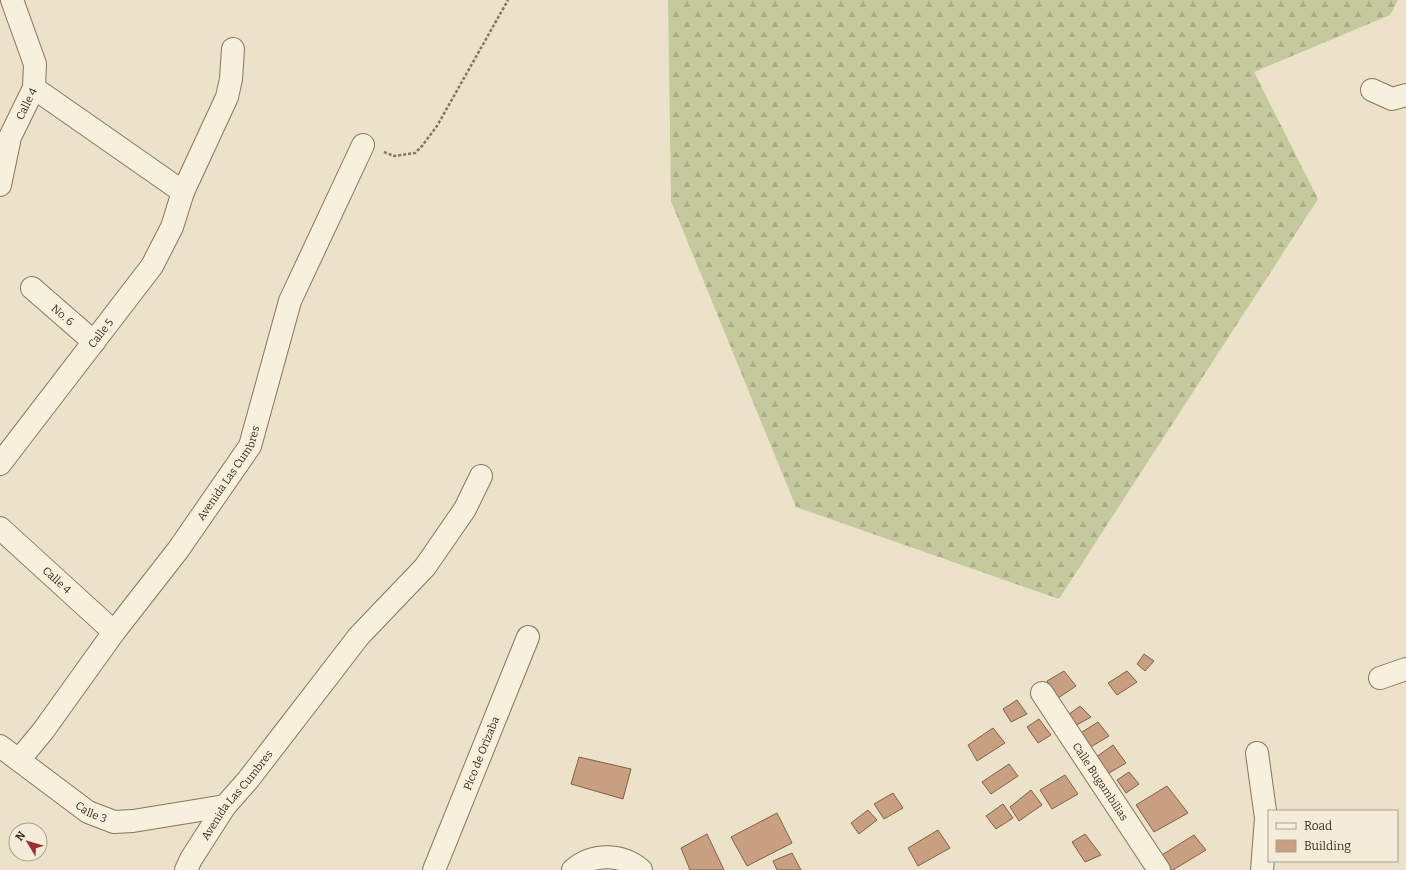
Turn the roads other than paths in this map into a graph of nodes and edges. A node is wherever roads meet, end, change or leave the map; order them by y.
1 (12, 0) edge
2 (234, 49) dead end
3 (34, 88) junction
4 (1372, 90) dead end
5 (1406, 95) edge
6 (363, 145) road end
7 (0, 185) edge
8 (183, 192) junction
9 (32, 288) dead end
10 (94, 342) junction
11 (0, 464) edge
12 (481, 476) dead end
13 (0, 528) edge
14 (114, 632) junction
15 (528, 637) dead end
16 (1406, 669) edge
17 (1380, 678) dead end
18 (1042, 693) dead end
19 (0, 746) edge
20 (1257, 753) dead end
21 (19, 760) junction
22 (225, 806) junction
23 (186, 870) edge
24 (434, 870) edge
25 (573, 870) edge
26 (641, 870) edge
27 (1159, 870) edge
28 (1262, 870) edge

1 - 3 street, Calle 4
2 - 8 street, Calle 5
3 - 7 street, Calle 4
3 - 8 street
4 - 5 street
6 - 14 street, Avenida Las Cumbres
8 - 10 street, Calle 5
9 - 10 street, No. 6
10 - 11 street, Calle 5
12 - 22 street, Avenida Las Cumbres
13 - 14 street, Calle 4
14 - 21 street, Avenida Las Cumbres
15 - 24 street, Pico de Orizaba
16 - 17 street
18 - 27 street, Calle Bugambilias
19 - 21 street, Calle 3
20 - 28 street
21 - 22 street, Calle 3
22 - 23 street, Avenida Las Cumbres
25 - 26 street

